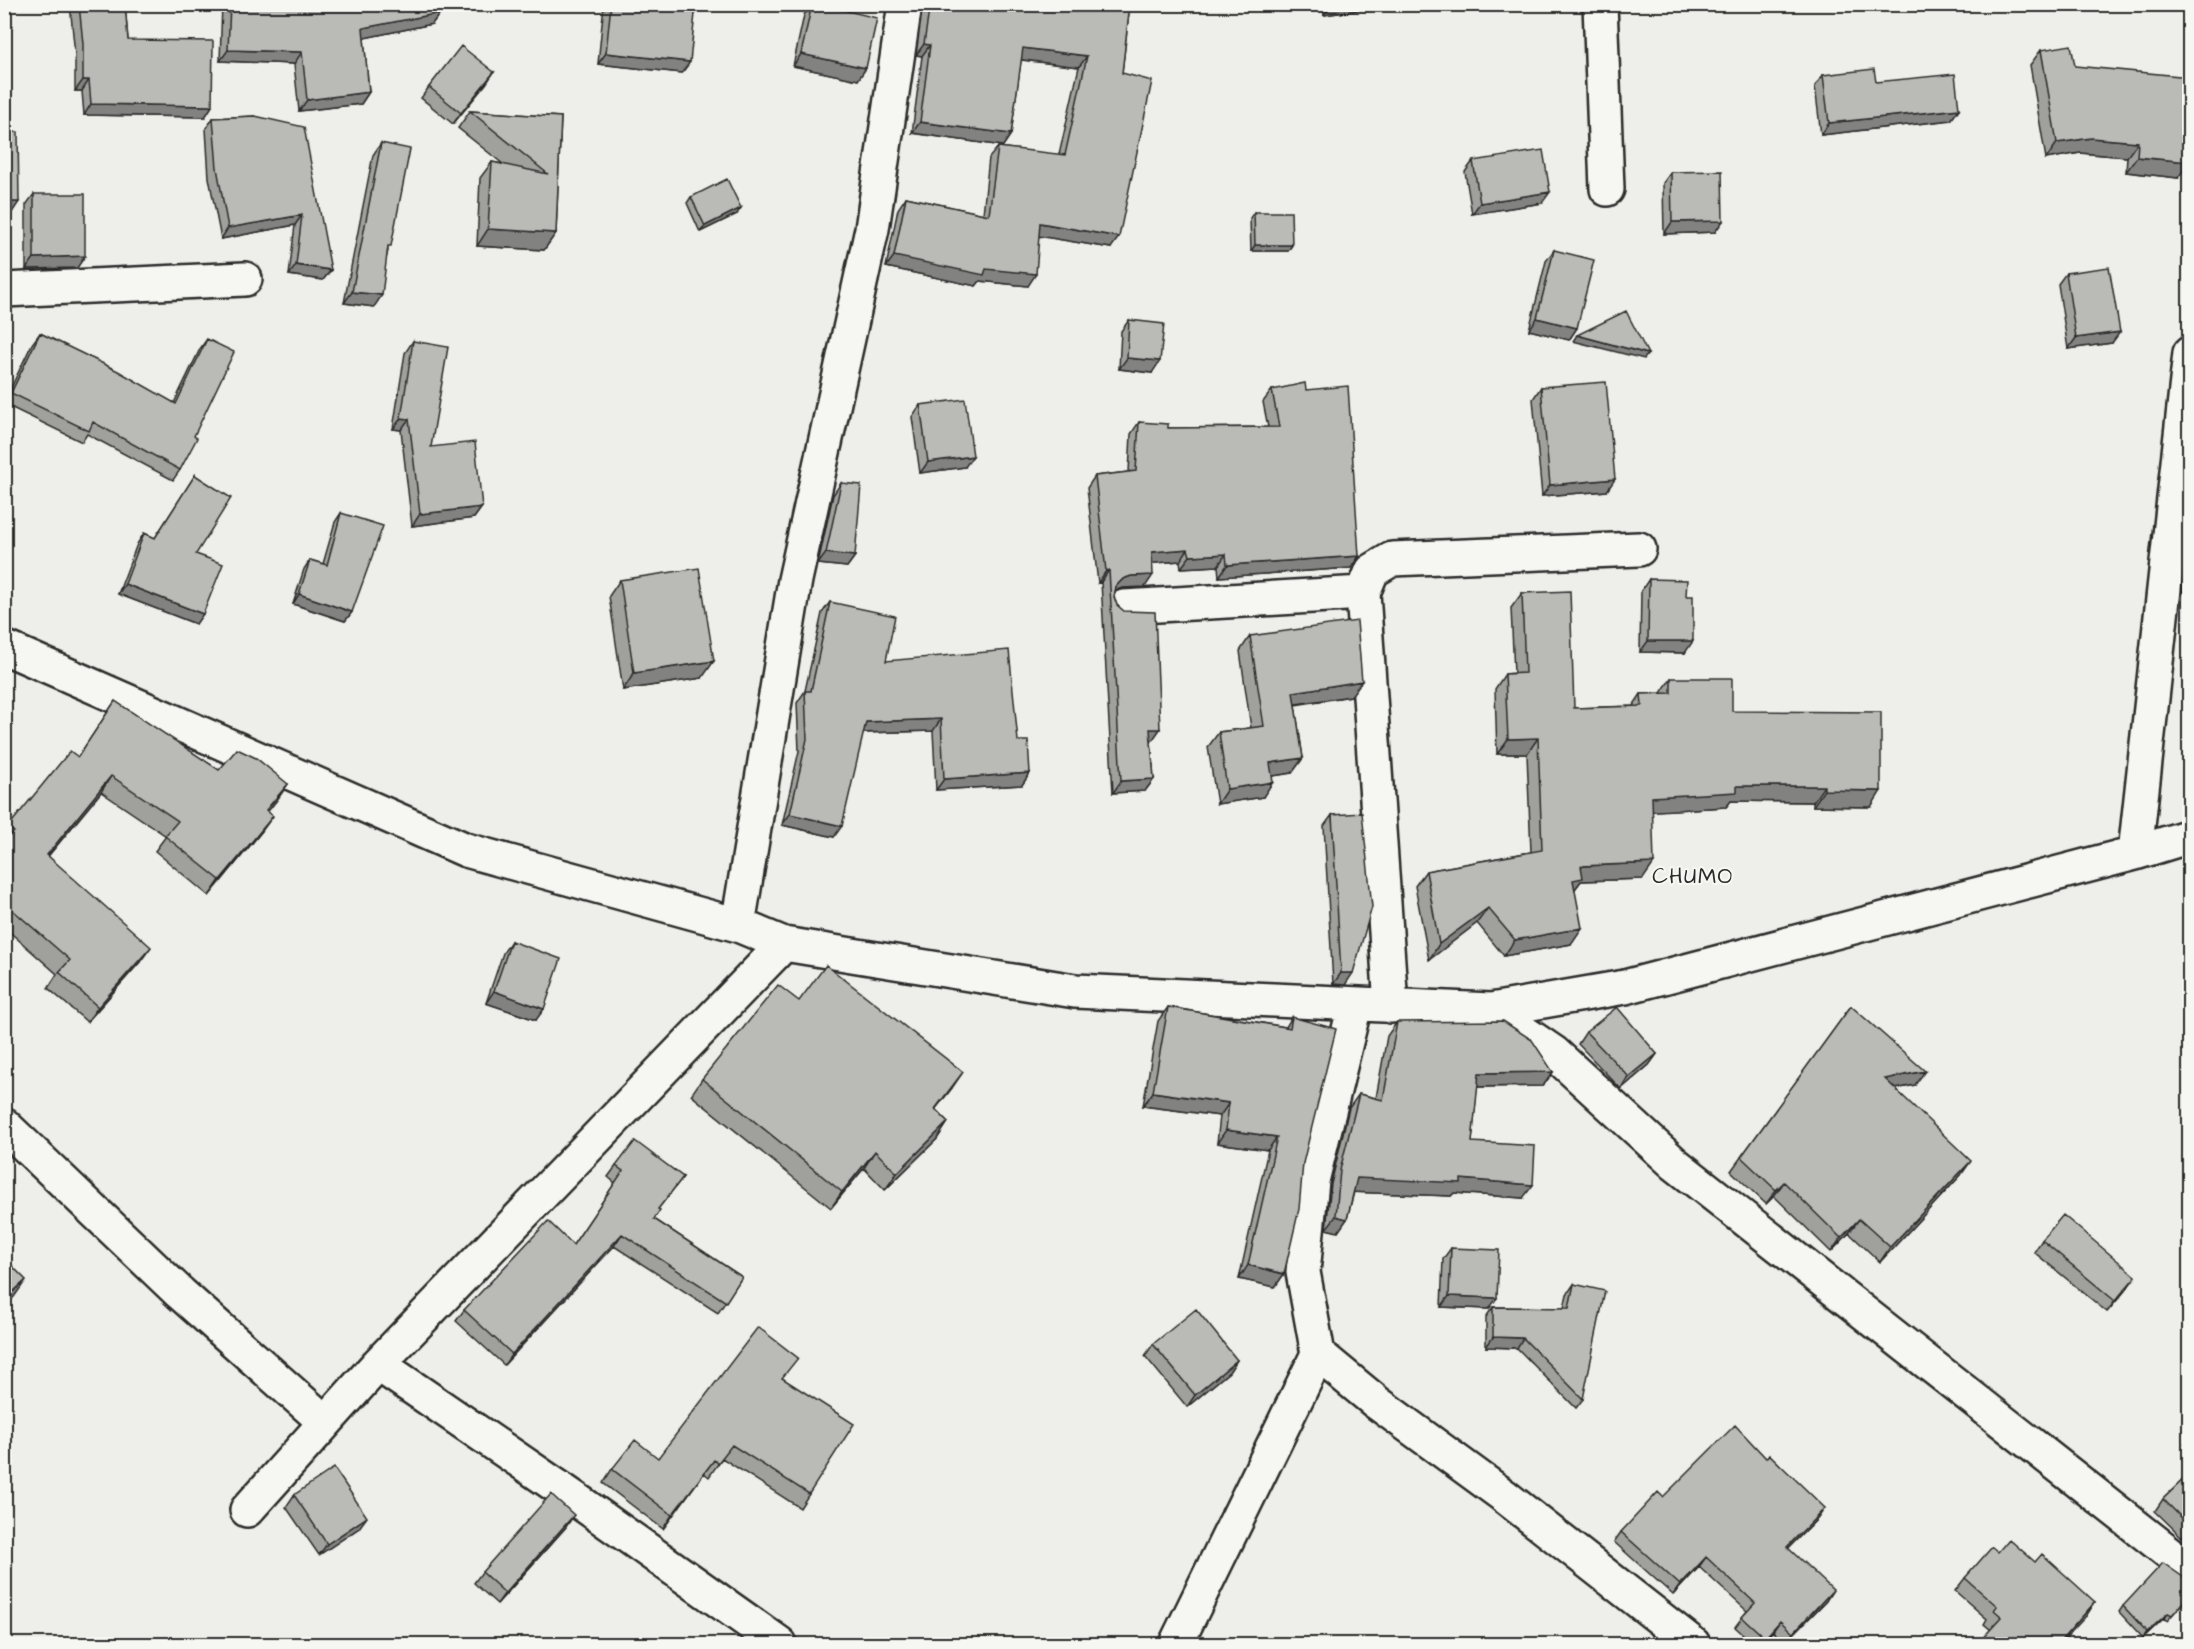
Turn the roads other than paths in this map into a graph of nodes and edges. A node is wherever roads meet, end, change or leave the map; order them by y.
1 (905, 4) edge
2 (1600, 4) edge
3 (1607, 189) dead end
4 (245, 279) dead end
5 (4, 290) edge
6 (2190, 353) edge
7 (1639, 549) dead end
8 (1363, 592) junction
9 (1124, 607) dead end
10 (4, 647) edge
11 (2190, 836) edge
12 (2135, 854) junction
13 (738, 925) junction
14 (784, 944) junction
15 (1355, 1005) junction
16 (1391, 1006) junction
17 (1491, 1010) junction
18 (4, 1125) edge
19 (1318, 1354) junction
20 (378, 1364) junction
21 (324, 1421) junction
22 (247, 1510) dead end
23 (2190, 1569) edge
24 (780, 1644) edge
25 (1176, 1644) edge
26 (1693, 1644) edge

1 - 13 street
2 - 3 street
4 - 5 street
6 - 12 street
7 - 8 street
8 - 9 street
8 - 16 street
10 - 13 street
11 - 12 street
12 - 17 street
13 - 14 street
14 - 15 street
14 - 20 street
15 - 16 street
15 - 19 street
16 - 17 street
17 - 23 street
18 - 21 street
19 - 25 street
19 - 26 street
20 - 21 street
20 - 24 street
21 - 22 street

